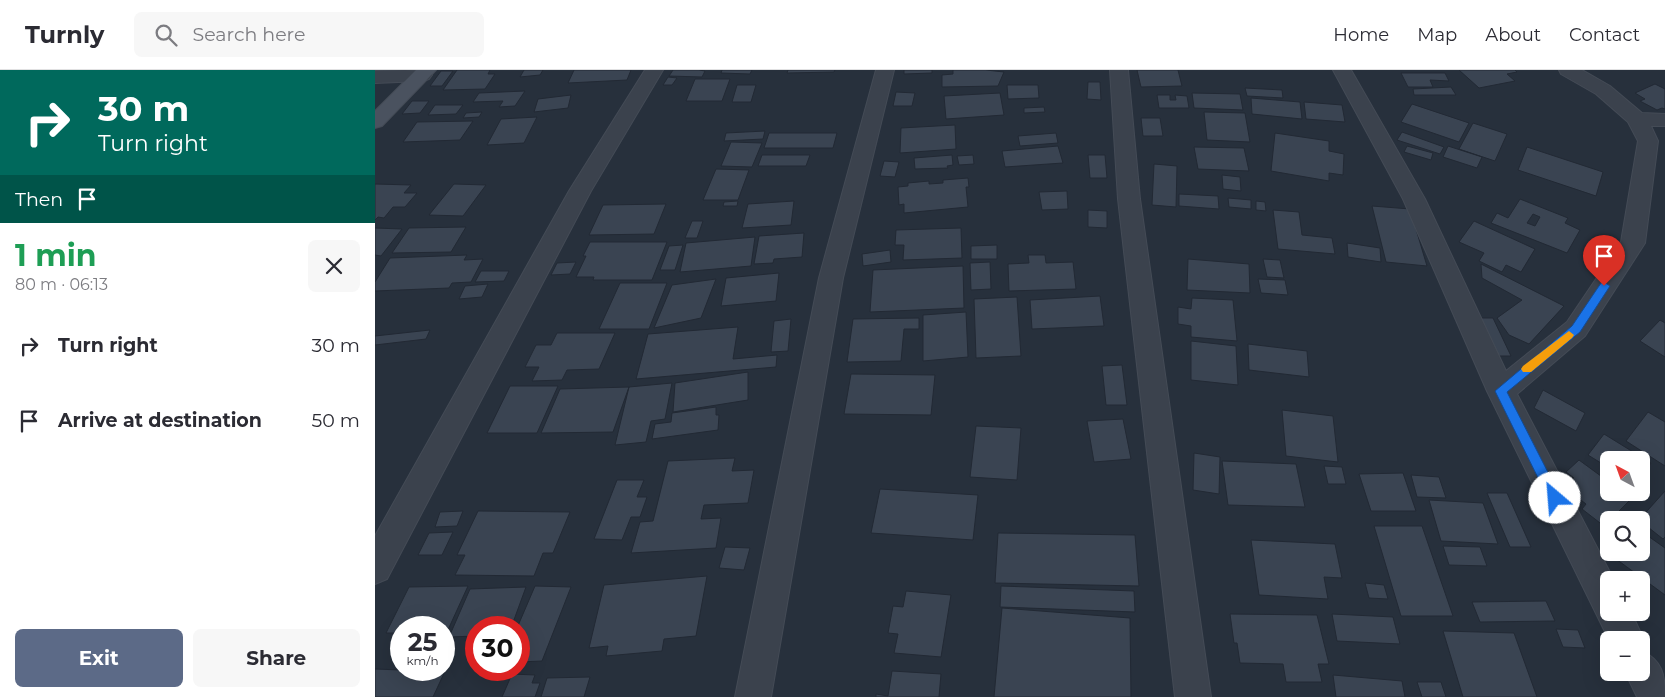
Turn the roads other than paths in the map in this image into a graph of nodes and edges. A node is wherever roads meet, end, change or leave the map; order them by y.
1 (654, 70) edge
2 (885, 70) edge
3 (1119, 70) edge
4 (1342, 70) edge
5 (1568, 70) edge
6 (425, 73) edge
7 (375, 77) edge
8 (1637, 118) junction
9 (1665, 120) edge
10 (375, 122) edge
11 (1501, 391) junction
12 (375, 568) edge
13 (1600, 586) edge
14 (1647, 681) edge
15 (753, 697) edge
16 (1193, 697) edge
17 (1656, 697) edge

1 - 12 street
2 - 15 street
3 - 16 street
4 - 11 street
5 - 8 street
6 - 7 street
6 - 10 street
8 - 9 street
8 - 11 street
11 - 13 street
14 - 17 street

